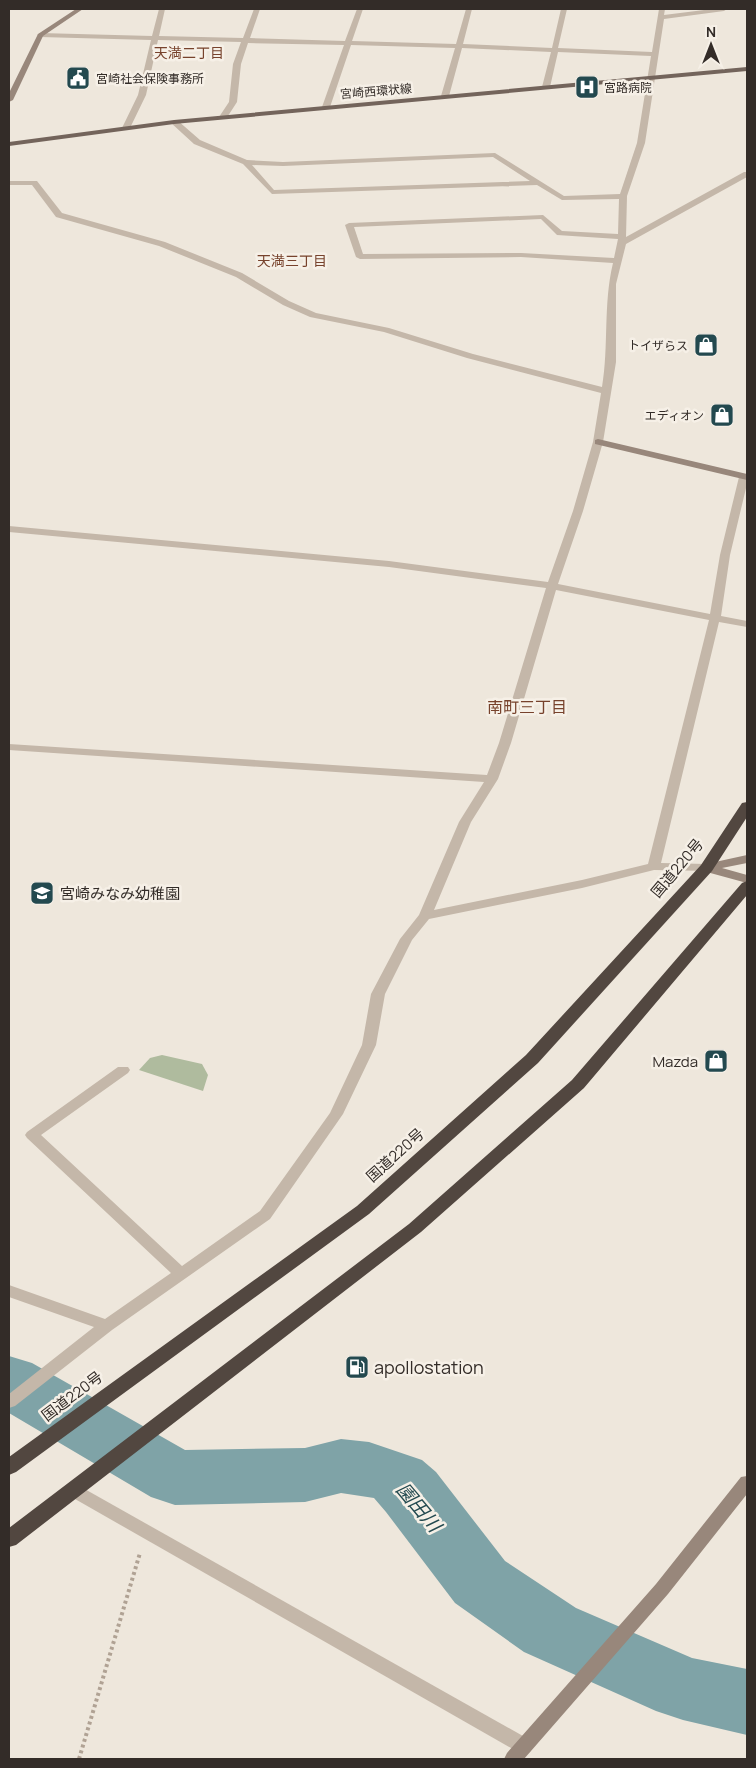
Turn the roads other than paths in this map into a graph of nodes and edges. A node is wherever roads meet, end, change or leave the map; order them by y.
1 (80, 9) edge
2 (162, 9) edge
3 (257, 9) edge
4 (360, 9) edge
5 (469, 9) edge
6 (564, 9) edge
7 (662, 9) edge
8 (724, 9) edge
9 (660, 18) junction
10 (40, 35) junction
11 (155, 37) junction
12 (245, 41) junction
13 (347, 43) junction
14 (458, 46) junction
15 (555, 50) junction
16 (655, 54) junction
17 (747, 70) edge
18 (649, 78) junction
19 (546, 87) junction
20 (445, 96) junction
21 (9, 100) edge
22 (326, 107) junction
23 (223, 117) junction
24 (174, 122) junction
25 (126, 128) junction
26 (9, 144) edge
27 (246, 162) junction
28 (747, 174) edge
29 (9, 183) edge
30 (536, 183) junction
31 (623, 196) junction
32 (622, 240) junction
33 (618, 262) junction
34 (606, 391) junction
35 (598, 442) junction
36 (746, 477) edge
37 (9, 529) edge
38 (552, 585) junction
39 (715, 617) junction
40 (747, 624) edge
41 (9, 747) edge
42 (492, 779) junction
43 (747, 806) edge
44 (747, 860) edge
45 (654, 866) junction
46 (707, 868) junction
47 (747, 879) edge
48 (747, 886) edge
49 (426, 916) junction
50 (123, 1070) dead end
51 (181, 1274) junction
52 (9, 1291) edge
53 (107, 1326) junction
54 (9, 1402) edge
55 (13, 1464) edge
56 (747, 1482) edge
57 (79, 1487) junction
58 (9, 1539) edge
59 (518, 1753) edge

1 - 10 street
2 - 11 street
3 - 12 street
4 - 13 street
5 - 14 street
6 - 15 street
7 - 9 street
8 - 9 street
9 - 16 street
10 - 11 street
10 - 21 street
11 - 12 street
11 - 25 street
12 - 13 street
12 - 23 street
13 - 14 street
13 - 22 street
14 - 15 street
14 - 20 street
15 - 16 street
15 - 19 street
16 - 18 street
17 - 18 main road, 宮崎西環状線
18 - 19 main road, 宮崎西環状線
18 - 31 street
19 - 20 main road, 宮崎西環状線
20 - 22 main road, 宮崎西環状線
22 - 23 main road, 宮崎西環状線
23 - 24 main road, 宮崎西環状線
24 - 25 main road, 宮崎西環状線
24 - 27 street
25 - 26 main road, 宮崎西環状線
27 - 30 street
27 - 30 street
28 - 32 street
29 - 34 street
30 - 31 street
31 - 32 street
32 - 33 street
32 - 33 street
33 - 34 street
34 - 35 street
35 - 36 street
35 - 38 street
36 - 39 street
37 - 38 street
38 - 39 street
38 - 42 street
39 - 40 street
39 - 45 street
41 - 42 street
42 - 49 street
43 - 46 highway, 国道220号
44 - 46 street
45 - 46 street
45 - 49 street
46 - 47 street
46 - 55 highway, 国道220号
48 - 57 highway
49 - 51 street
50 - 51 street
51 - 53 street
52 - 53 street
53 - 54 street
56 - 59 street
57 - 58 highway
57 - 59 street

